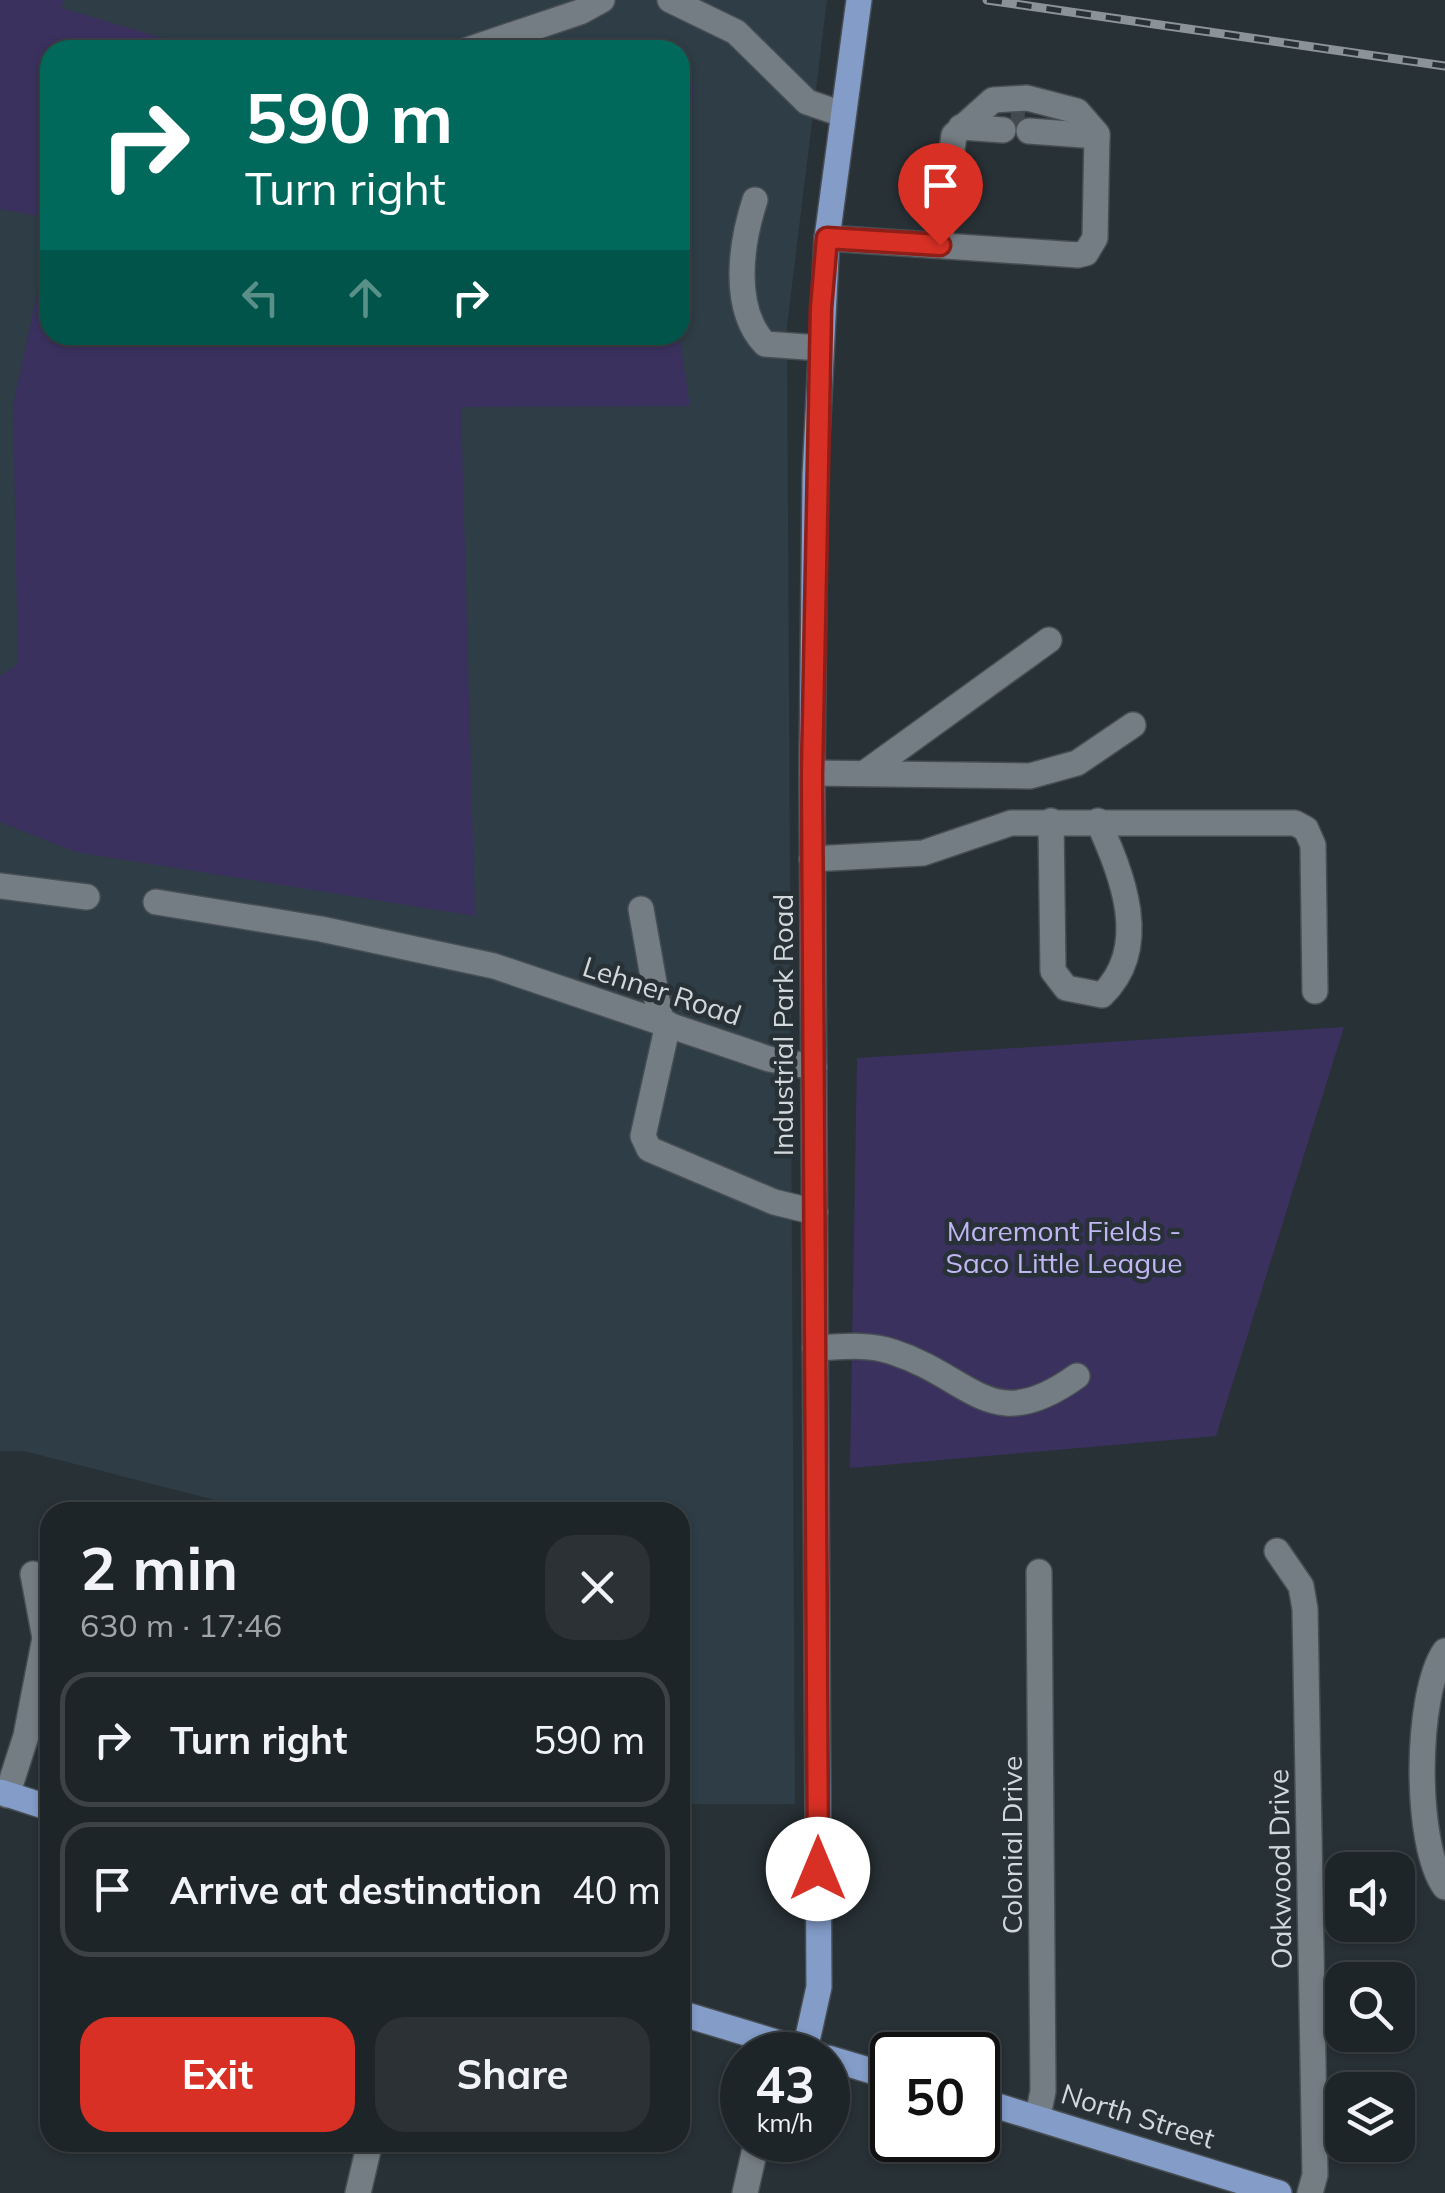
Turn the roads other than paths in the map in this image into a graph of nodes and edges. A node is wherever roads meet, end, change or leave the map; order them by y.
1 (602, 0) edge
2 (670, 0) edge
3 (859, 0) edge
4 (497, 40) edge
5 (842, 114) junction
6 (996, 123) junction
7 (1093, 135) junction
8 (754, 200) dead end
9 (827, 238) junction
10 (940, 245) junction
11 (820, 348) junction
12 (1049, 640) dead end
13 (1133, 725) dead end
14 (865, 773) junction
15 (812, 774) junction
16 (1030, 776) junction
17 (1041, 821) junction
18 (1098, 821) junction
19 (812, 860) junction
20 (0, 886) edge
21 (87, 897) dead end
22 (156, 902) dead end
23 (641, 909) dead end
24 (1315, 991) dead end
25 (665, 1023) junction
26 (814, 1067) junction
27 (815, 1212) junction
28 (815, 1348) junction
29 (1077, 1376) dead end
30 (1277, 1551) dead end
31 (1038, 1572) dead end
32 (33, 1574) dead end
33 (40, 1611) edge
34 (1445, 1651) edge
35 (40, 1664) edge
36 (4, 1793) edge
37 (40, 1805) edge
38 (1445, 1887) edge
39 (690, 2015) edge
40 (745, 2032) edge
41 (818, 2032) edge
42 (1000, 2106) edge
43 (1038, 2116) junction
44 (368, 2152) edge
45 (752, 2162) edge
46 (358, 2193) edge
47 (745, 2193) edge
48 (1279, 2193) edge
49 (1310, 2193) edge

1 - 4 street
2 - 5 street
3 - 5 main road, Industrial Park Road
5 - 9 main road, Industrial Park Road
6 - 7 street
6 - 7 street
6 - 10 street
7 - 10 street
8 - 11 street
9 - 10 street
9 - 11 main road, Industrial Park Road
11 - 15 main road, Industrial Park Road
12 - 14 street
13 - 16 street
14 - 15 street
14 - 16 street
15 - 19 main road, Industrial Park Road
16 - 17 street
17 - 18 street
17 - 18 street
17 - 19 street
18 - 24 street
19 - 26 main road, Industrial Park Road
20 - 21 street
22 - 25 street, Lehner Road
23 - 25 street
25 - 26 street, Lehner Road
25 - 27 street
26 - 27 main road, Industrial Park Road
27 - 28 main road, Industrial Park Road
28 - 29 street
28 - 41 main road, Industrial Park Road
30 - 49 street, Oakwood Drive
31 - 43 street, Colonial Drive
32 - 33 street
34 - 38 street
35 - 36 street
36 - 37 main road
39 - 40 main road
42 - 43 main road, North Street
43 - 48 main road, North Street
44 - 46 street
45 - 47 street

